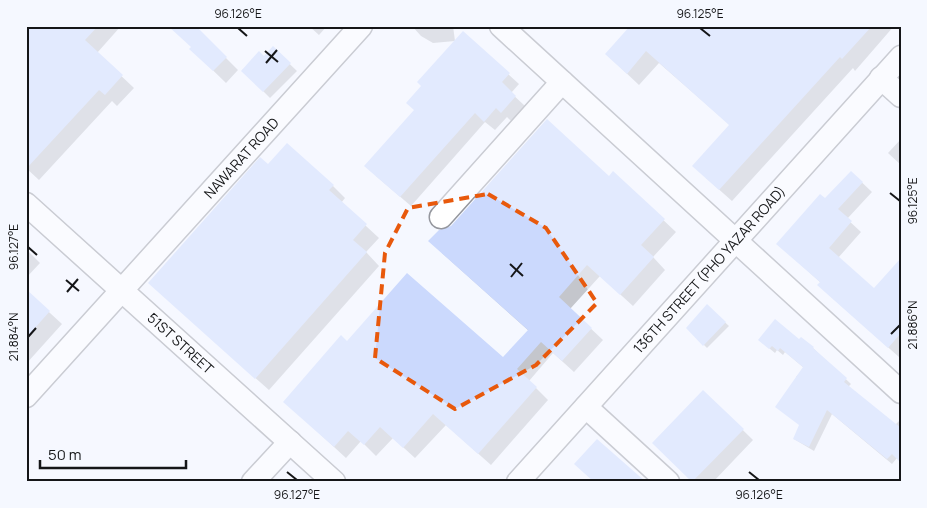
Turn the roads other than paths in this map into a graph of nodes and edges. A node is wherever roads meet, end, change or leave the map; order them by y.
1 (361, 26) edge
2 (501, 26) edge
3 (901, 57) edge
4 (881, 78) junction
5 (562, 82) junction
6 (901, 96) edge
7 (26, 204) edge
8 (441, 217) dead end
9 (735, 239) junction
10 (122, 290) junction
11 (901, 392) edge
12 (26, 396) edge
13 (586, 407) junction
14 (290, 442) junction
15 (253, 482) edge
16 (334, 482) edge
17 (518, 482) edge
18 (668, 482) edge

1 - 10 street, NAWARAT ROAD
2 - 5 street
3 - 4 street, 136TH STREET (PHO YAZAR ROAD)
4 - 6 street
4 - 9 street, 136TH STREET (PHO YAZAR ROAD)
5 - 8 street
5 - 9 street
7 - 10 street, 51ST STREET
9 - 11 street
9 - 13 street, 136TH STREET (PHO YAZAR ROAD)
10 - 12 street, NAWARAT ROAD
10 - 14 street, 51ST STREET
13 - 17 street, 136TH STREET (PHO YAZAR ROAD)
13 - 18 street
14 - 15 street
14 - 16 street, 51ST STREET

